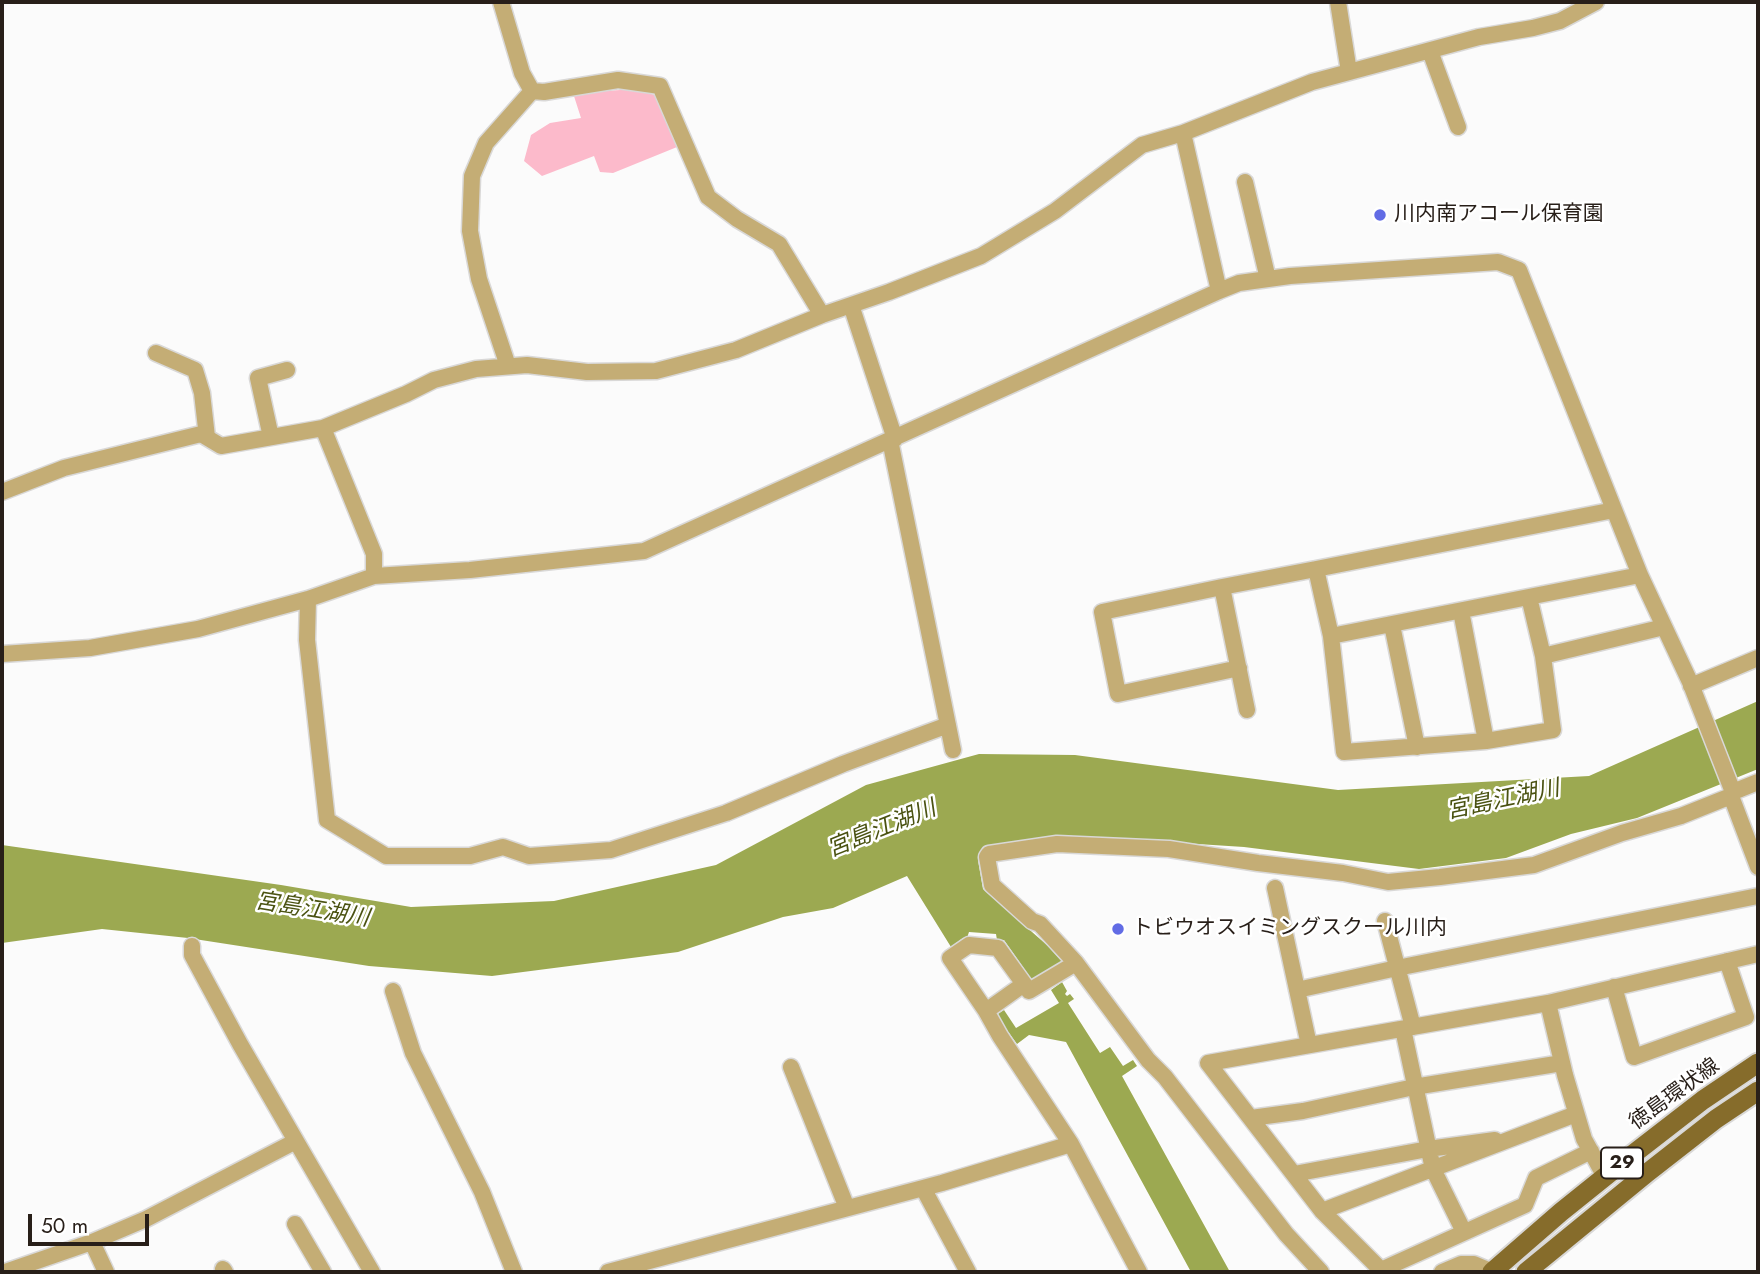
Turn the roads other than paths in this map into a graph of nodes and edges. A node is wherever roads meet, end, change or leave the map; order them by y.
1 (501, 2) edge
2 (1338, 2) edge
3 (1596, 2) edge
4 (1430, 51) junction
5 (1349, 72) junction
6 (532, 91) junction
7 (1458, 127) dead end
8 (1183, 133) junction
9 (1245, 182) dead end
10 (1268, 279) junction
11 (1219, 291) junction
12 (851, 305) junction
13 (822, 315) junction
14 (156, 353) dead end
15 (508, 366) junction
16 (287, 370) dead end
17 (323, 428) junction
18 (207, 437) junction
19 (271, 437) junction
20 (892, 440) junction
21 (2, 492) edge
22 (1614, 510) junction
23 (1316, 569) junction
24 (1640, 575) junction
25 (374, 576) junction
26 (1222, 587) junction
27 (1529, 597) junction
28 (308, 599) junction
29 (1461, 611) junction
30 (1392, 625) junction
31 (1664, 627) junction
32 (1331, 636) junction
33 (2, 654) edge
34 (1543, 656) junction
35 (1758, 658) edge
36 (1238, 667) junction
37 (1693, 691) junction
38 (1247, 710) dead end
39 (948, 725) junction
40 (1486, 741) junction
41 (1418, 747) junction
42 (953, 750) dead end
43 (1758, 782) edge
44 (1731, 791) junction
45 (1758, 867) edge
46 (1275, 888) dead end
47 (1758, 896) edge
48 (1385, 921) dead end
49 (192, 946) dead end
50 (1758, 954) edge
51 (1727, 961) junction
52 (1076, 963) junction
53 (1397, 968) junction
54 (1024, 984) junction
55 (1614, 986) junction
56 (1297, 990) junction
57 (393, 991) dead end
58 (1548, 1003) junction
59 (986, 1011) junction
60 (1408, 1028) junction
61 (1309, 1045) junction
62 (1562, 1063) junction
63 (1758, 1063) edge
64 (791, 1067) dead end
65 (1414, 1087) junction
66 (1758, 1091) edge
67 (1576, 1114) junction
68 (1251, 1118) junction
69 (1508, 1140) junction
70 (296, 1141) junction
71 (1071, 1144) junction
72 (1428, 1149) junction
73 (1591, 1151) junction
74 (1433, 1169) junction
75 (1294, 1174) junction
76 (1605, 1177) junction
77 (923, 1188) junction
78 (847, 1208) junction
79 (1322, 1211) junction
80 (295, 1224) dead end
81 (1464, 1232) junction
82 (92, 1242) junction
83 (317, 1270) edge
84 (1382, 1271) edge
85 (5, 1272) edge
86 (106, 1272) edge
87 (372, 1272) edge
88 (514, 1272) edge
89 (608, 1272) edge
90 (968, 1272) edge
91 (1139, 1272) edge
92 (1321, 1272) edge
93 (1442, 1272) edge
94 (1492, 1272) edge
95 (1526, 1272) edge

1 - 6 street
2 - 5 street
3 - 4 street
4 - 5 street
4 - 7 street
5 - 8 street
6 - 13 street
6 - 15 street
8 - 11 street
8 - 12 street
9 - 10 street
10 - 11 street
10 - 22 street
11 - 20 street
12 - 13 street
12 - 20 street
13 - 15 street
14 - 18 street
15 - 17 street
16 - 19 street
17 - 19 street
17 - 25 street
18 - 19 street
18 - 21 street
20 - 25 street
20 - 39 street
22 - 23 street
22 - 24 street
23 - 26 street
23 - 32 street
24 - 27 street
24 - 31 street
25 - 28 street
26 - 36 street
26 - 36 street
27 - 29 street
27 - 34 street
28 - 33 street
28 - 39 street
29 - 30 street
29 - 40 street
30 - 32 street
30 - 41 street
31 - 34 street
31 - 37 street
32 - 41 street
34 - 40 street
35 - 37 street
36 - 38 street
37 - 44 street
39 - 42 street
40 - 41 street
43 - 44 street
44 - 45 street
44 - 52 street
46 - 56 street
47 - 53 street
48 - 53 street
49 - 70 street
50 - 51 street
51 - 55 street
51 - 55 street
52 - 54 street
52 - 92 street
53 - 56 street
53 - 60 street
54 - 59 street
54 - 59 street
55 - 58 street
56 - 61 street
57 - 88 street
58 - 60 street
58 - 62 street
59 - 71 street
60 - 61 street
60 - 65 street
61 - 68 street
62 - 65 street
62 - 67 street
63 - 76 main road, 徳島環状線 / 29
64 - 78 street
65 - 68 street
65 - 72 street
66 - 95 main road, 徳島環状線 / 29
67 - 69 street
67 - 73 street
68 - 75 street
69 - 72 street
69 - 74 street
70 - 82 street
70 - 87 street
71 - 77 street
71 - 91 street
72 - 74 street
72 - 75 street
73 - 76 street
73 - 81 street
74 - 79 street
74 - 81 street
75 - 79 street
76 - 94 main road, 徳島環状線 / 29
77 - 78 street
77 - 90 street
78 - 89 street
79 - 84 street
80 - 83 street
81 - 84 street
82 - 85 street
82 - 86 street
93 - 94 street

